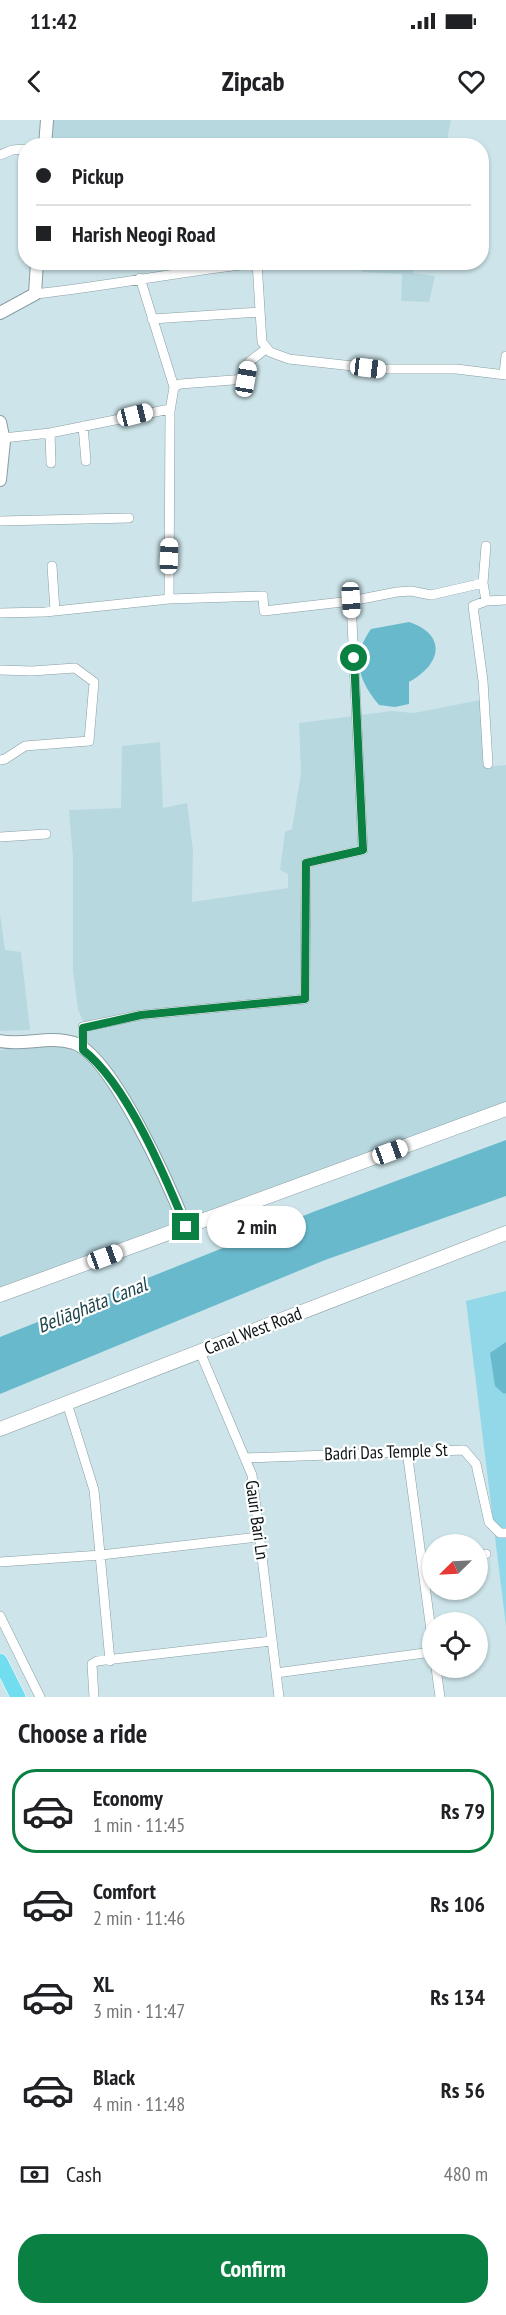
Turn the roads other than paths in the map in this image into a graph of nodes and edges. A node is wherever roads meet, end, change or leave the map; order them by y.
1 (47, 120) edge
2 (46, 138) edge
3 (18, 150) edge
4 (0, 155) edge
5 (36, 270) edge
6 (202, 270) edge
7 (257, 270) edge
8 (140, 278) junction
9 (35, 294) junction
10 (260, 312) junction
11 (0, 313) edge
12 (152, 319) junction
13 (267, 348) junction
14 (506, 356) edge
15 (505, 375) edge
16 (174, 387) junction
17 (170, 409) junction
18 (83, 426) junction
19 (1, 428) edge
20 (50, 433) junction
21 (86, 461) dead end
22 (51, 463) dead end
23 (0, 480) edge
24 (129, 518) dead end
25 (0, 521) edge
26 (486, 546) dead end
27 (52, 566) dead end
28 (483, 583) junction
29 (169, 599) junction
30 (351, 600) junction
31 (506, 600) edge
32 (486, 601) junction
33 (55, 611) junction
34 (0, 613) edge
35 (0, 670) edge
36 (0, 759) edge
37 (488, 764) dead end
38 (46, 834) dead end
39 (0, 837) edge
40 (0, 1041) edge
41 (83, 1050) junction
42 (506, 1109) edge
43 (186, 1227) junction
44 (506, 1233) edge
45 (0, 1295) edge
46 (200, 1352) junction
47 (67, 1403) junction
48 (0, 1429) edge
49 (407, 1451) junction
50 (245, 1458) junction
51 (506, 1533) edge
52 (422, 1534) edge
53 (259, 1537) junction
54 (101, 1555) junction
55 (0, 1562) edge
56 (0, 1616) edge
57 (272, 1641) junction
58 (422, 1653) edge
59 (0, 1661) edge
60 (110, 1661) junction
61 (276, 1673) junction
62 (438, 1678) edge
63 (18, 1697) edge
64 (40, 1697) edge
65 (94, 1697) edge
66 (279, 1697) edge
67 (441, 1697) edge

1 - 2 street
3 - 4 street
5 - 9 street
6 - 8 street
7 - 10 street
8 - 9 street
8 - 12 street
9 - 11 street
10 - 12 street
10 - 13 street
12 - 16 street
13 - 15 street
13 - 16 street
14 - 15 street
16 - 17 street
17 - 18 street
17 - 29 street
18 - 20 street
18 - 21 street
19 - 20 street
19 - 23 street
20 - 22 street
24 - 25 street
26 - 28 street
27 - 33 street
28 - 30 street
28 - 32 street
29 - 30 street
29 - 33 street
30 - 41 street
31 - 32 street
32 - 37 street
33 - 34 street
35 - 36 street
38 - 39 street
40 - 41 street
41 - 43 street
42 - 43 main road
43 - 45 main road
44 - 46 main road, Canal West Road
46 - 47 main road, Canal West Road
46 - 50 street, Gauri Bari Ln
47 - 48 main road, Canal West Road
47 - 54 street
49 - 50 street, Badri Das Temple St
49 - 51 street, Badri Das Temple St
49 - 52 street
50 - 53 street, Gauri Bari Ln
53 - 54 street
53 - 57 street, Gauri Bari Ln
54 - 55 street
54 - 60 street
56 - 64 street
57 - 60 street
57 - 61 street, Gauri Bari Ln
58 - 61 street
59 - 63 main road
60 - 65 street
61 - 66 street, Gauri Bari Ln
62 - 67 street

